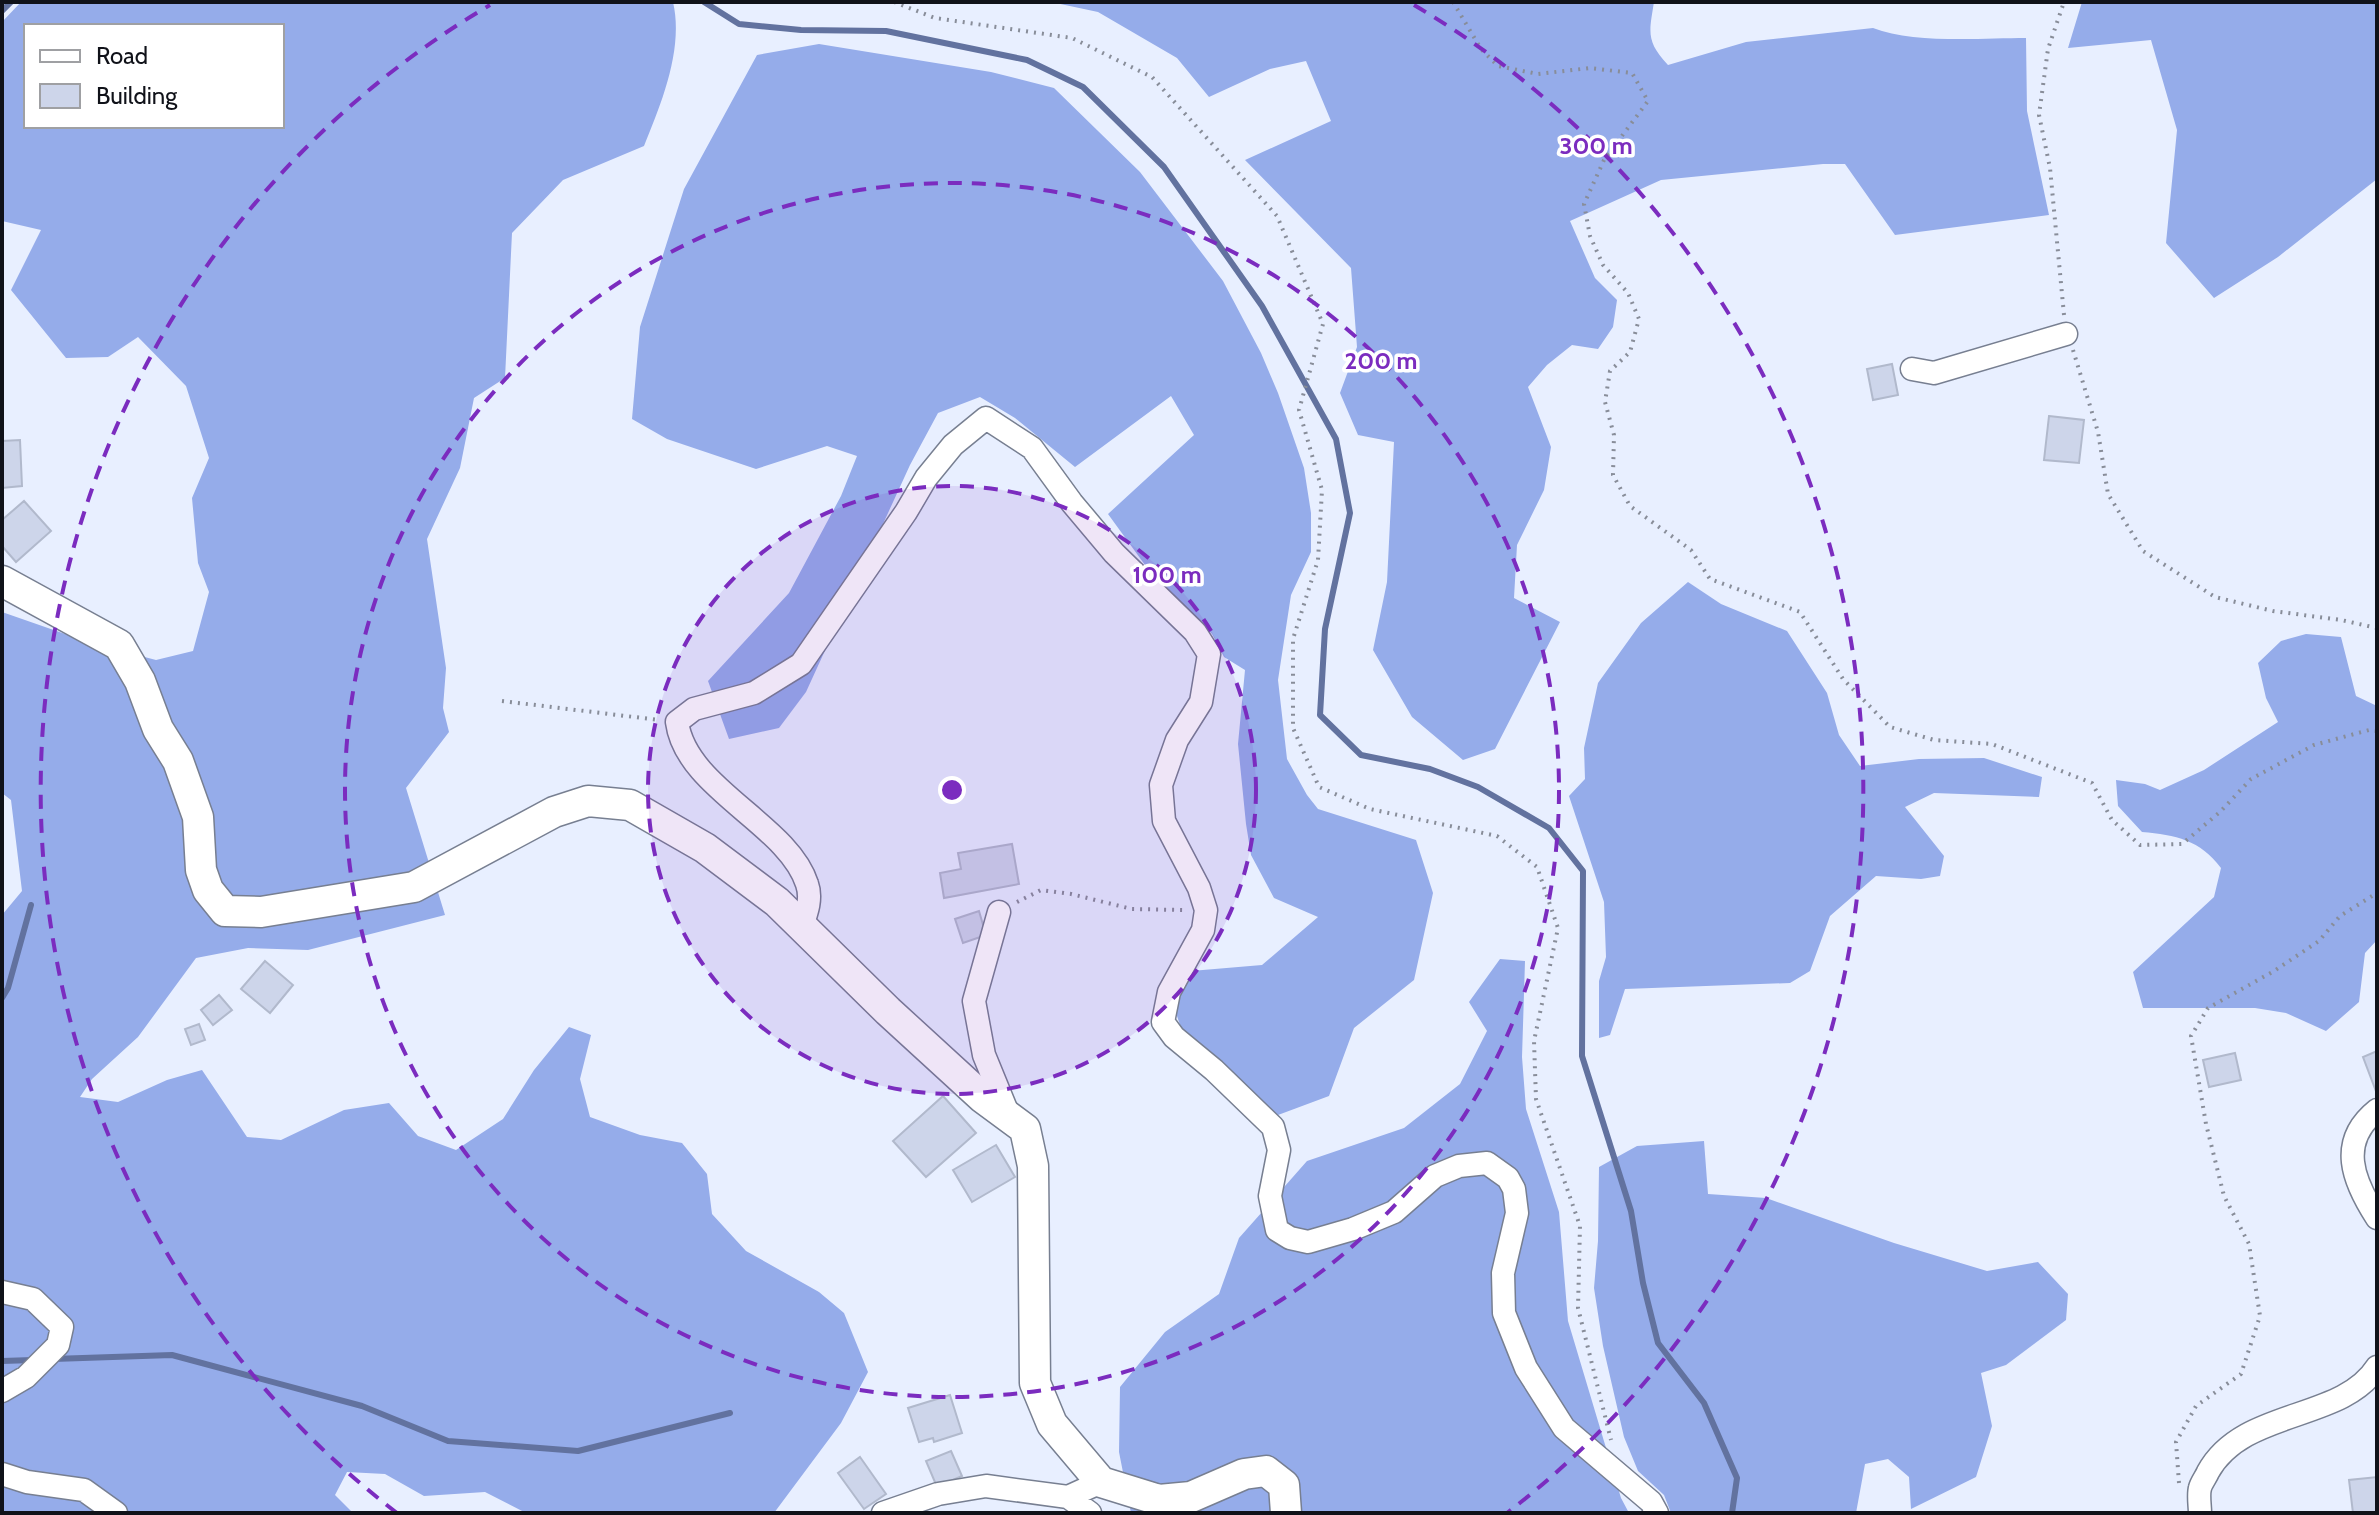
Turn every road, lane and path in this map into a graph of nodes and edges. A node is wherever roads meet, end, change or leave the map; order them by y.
1 (894, 2) edge
2 (1453, 2) edge
3 (2064, 2) edge
4 (2066, 334) junction
5 (1912, 369) dead end
6 (2, 581) edge
7 (2377, 628) edge
8 (502, 701) dead end
9 (677, 722) junction
10 (2377, 731) edge
11 (2377, 893) edge
12 (1206, 910) junction
13 (999, 912) joint
14 (802, 926) junction
15 (2377, 1110) edge
16 (1011, 1121) junction
17 (2377, 1218) edge
18 (2, 1292) edge
19 (2377, 1367) edge
20 (2, 1391) edge
21 (2, 1474) edge
22 (1619, 1474) junction
23 (1101, 1482) junction
24 (2179, 1484) dead end
25 (1068, 1497) junction
26 (116, 1513) edge
27 (883, 1513) edge
28 (1090, 1513) edge
29 (1286, 1513) edge
30 (1657, 1513) edge
31 (2200, 1513) edge

1 - 22 path
2 - 10 path
3 - 4 path
4 - 5 street
4 - 7 path
6 - 14 street
8 - 9 path
9 - 12 street
9 - 14 street
11 - 24 path
12 - 13 path
12 - 22 street
13 - 16 street
14 - 16 street
15 - 17 street
16 - 23 street
18 - 20 street
19 - 31 street
21 - 26 street
22 - 30 street
23 - 25 street
23 - 29 street
25 - 27 street
25 - 28 street

